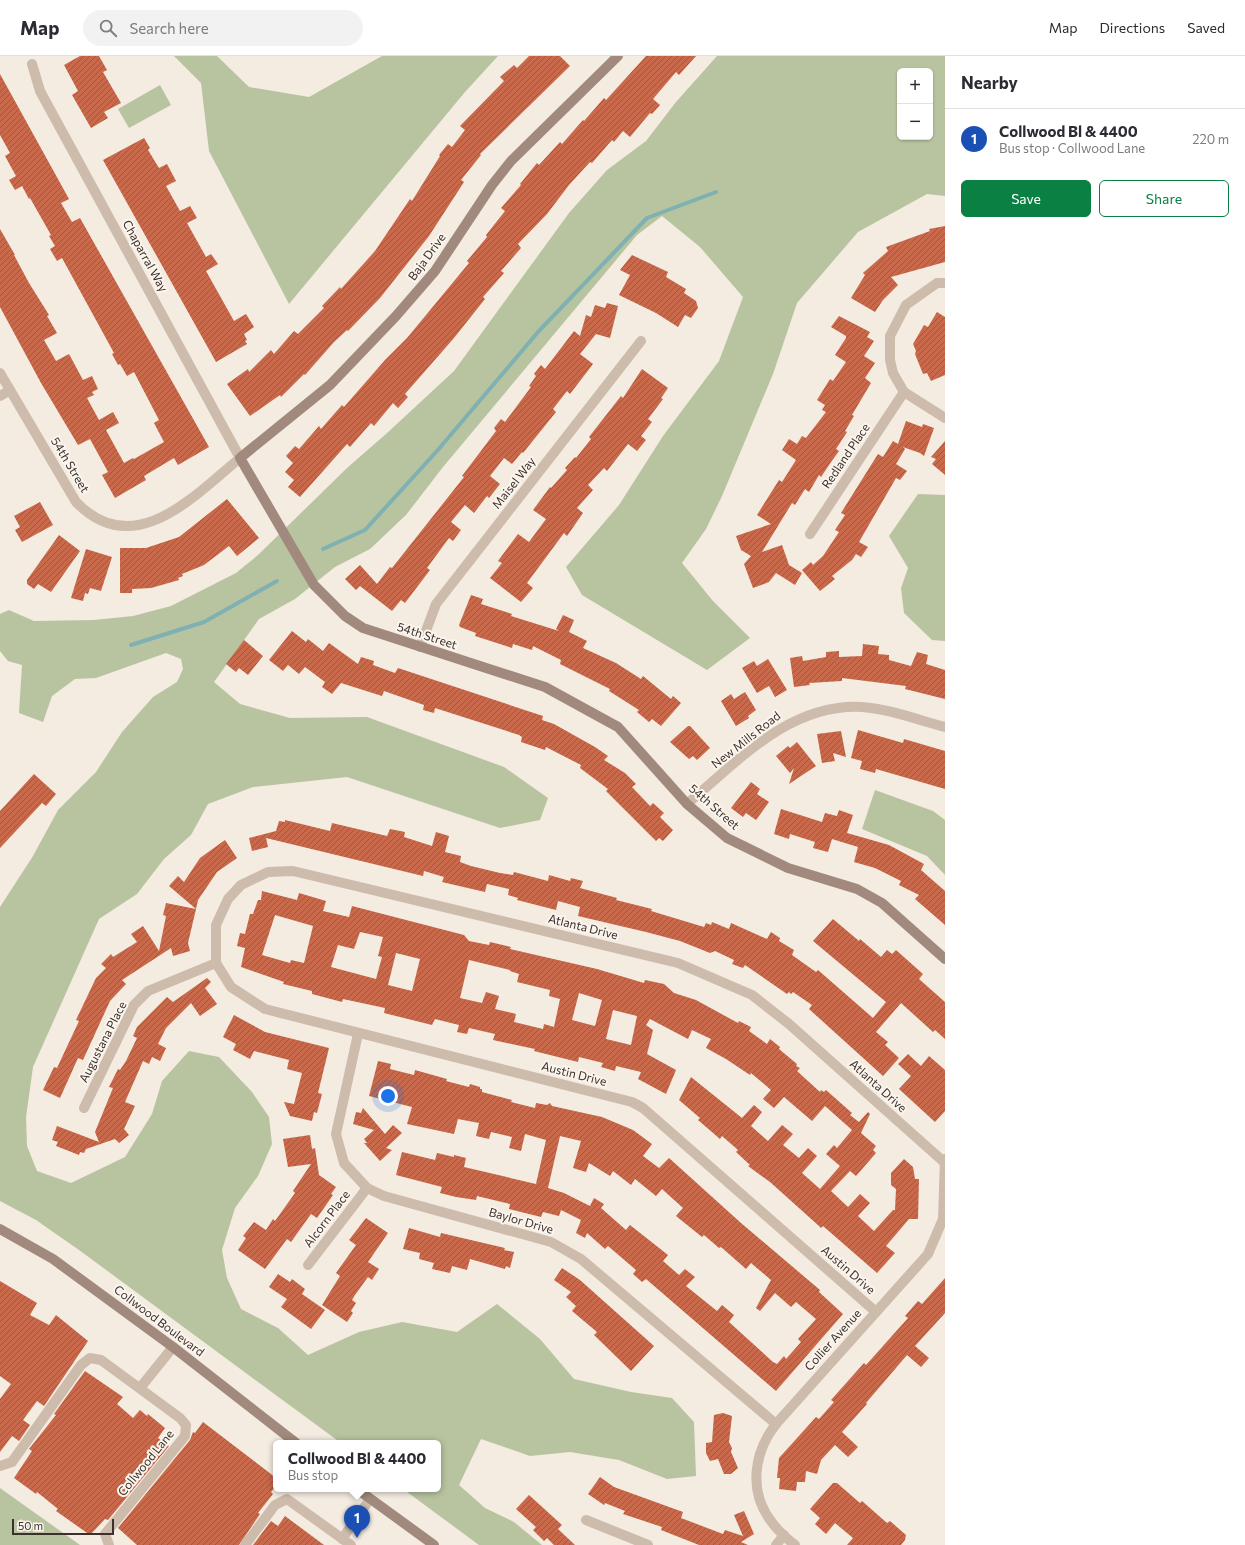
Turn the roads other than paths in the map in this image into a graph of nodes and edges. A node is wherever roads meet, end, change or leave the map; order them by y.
1 (618, 56) edge
2 (32, 64) dead end
3 (945, 283) edge
4 (641, 341) dead end
5 (0, 373) edge
6 (10, 390) junction
7 (904, 392) junction
8 (0, 396) edge
9 (945, 418) edge
10 (240, 458) junction
11 (810, 534) dead end
12 (420, 647) junction
13 (945, 727) edge
14 (688, 804) junction
15 (945, 959) edge
16 (216, 962) junction
17 (358, 1034) junction
18 (84, 1108) dead end
19 (944, 1161) edge
20 (367, 1188) junction
21 (0, 1229) edge
22 (308, 1265) dead end
23 (876, 1312) junction
24 (173, 1347) junction
25 (140, 1388) junction
26 (776, 1424) junction
27 (292, 1440) edge
28 (0, 1466) edge
29 (361, 1492) edge
30 (370, 1499) junction
31 (586, 1520) dead end
32 (784, 1535) junction
33 (342, 1539) junction
34 (109, 1545) edge
35 (245, 1545) edge
36 (351, 1545) edge
37 (434, 1545) edge
38 (648, 1545) edge
39 (776, 1545) edge
40 (795, 1545) edge

1 - 10 street, Baja Drive
2 - 10 street, Chaparral Way
3 - 7 street
4 - 12 street, Maisel Way
5 - 6 street, 54th Street
6 - 8 street
6 - 10 street, 54th Street
7 - 9 street
7 - 11 street, Redland Place
10 - 12 street, 54th Street
12 - 14 street, 54th Street
13 - 14 street, New Mills Road
14 - 15 street, 54th Street
16 - 17 street, Austin Drive
16 - 18 street, Augustana Place
16 - 19 street, Atlanta Drive
17 - 20 street, Baylor Drive
17 - 23 street, Austin Drive
19 - 23 street, Collier Avenue
20 - 22 street, Alcorn Place
20 - 26 street, Baylor Drive
21 - 24 street, Collwood Boulevard
23 - 26 street, Collier Avenue
24 - 25 street
24 - 27 street, Collwood Boulevard
25 - 28 street, Collwood Lane
25 - 34 street, Collwood Lane
26 - 32 street, Collier Avenue
29 - 30 street
30 - 33 street
30 - 37 street
31 - 38 street
32 - 39 street
32 - 40 street, Collier Avenue
33 - 35 street
33 - 36 street

